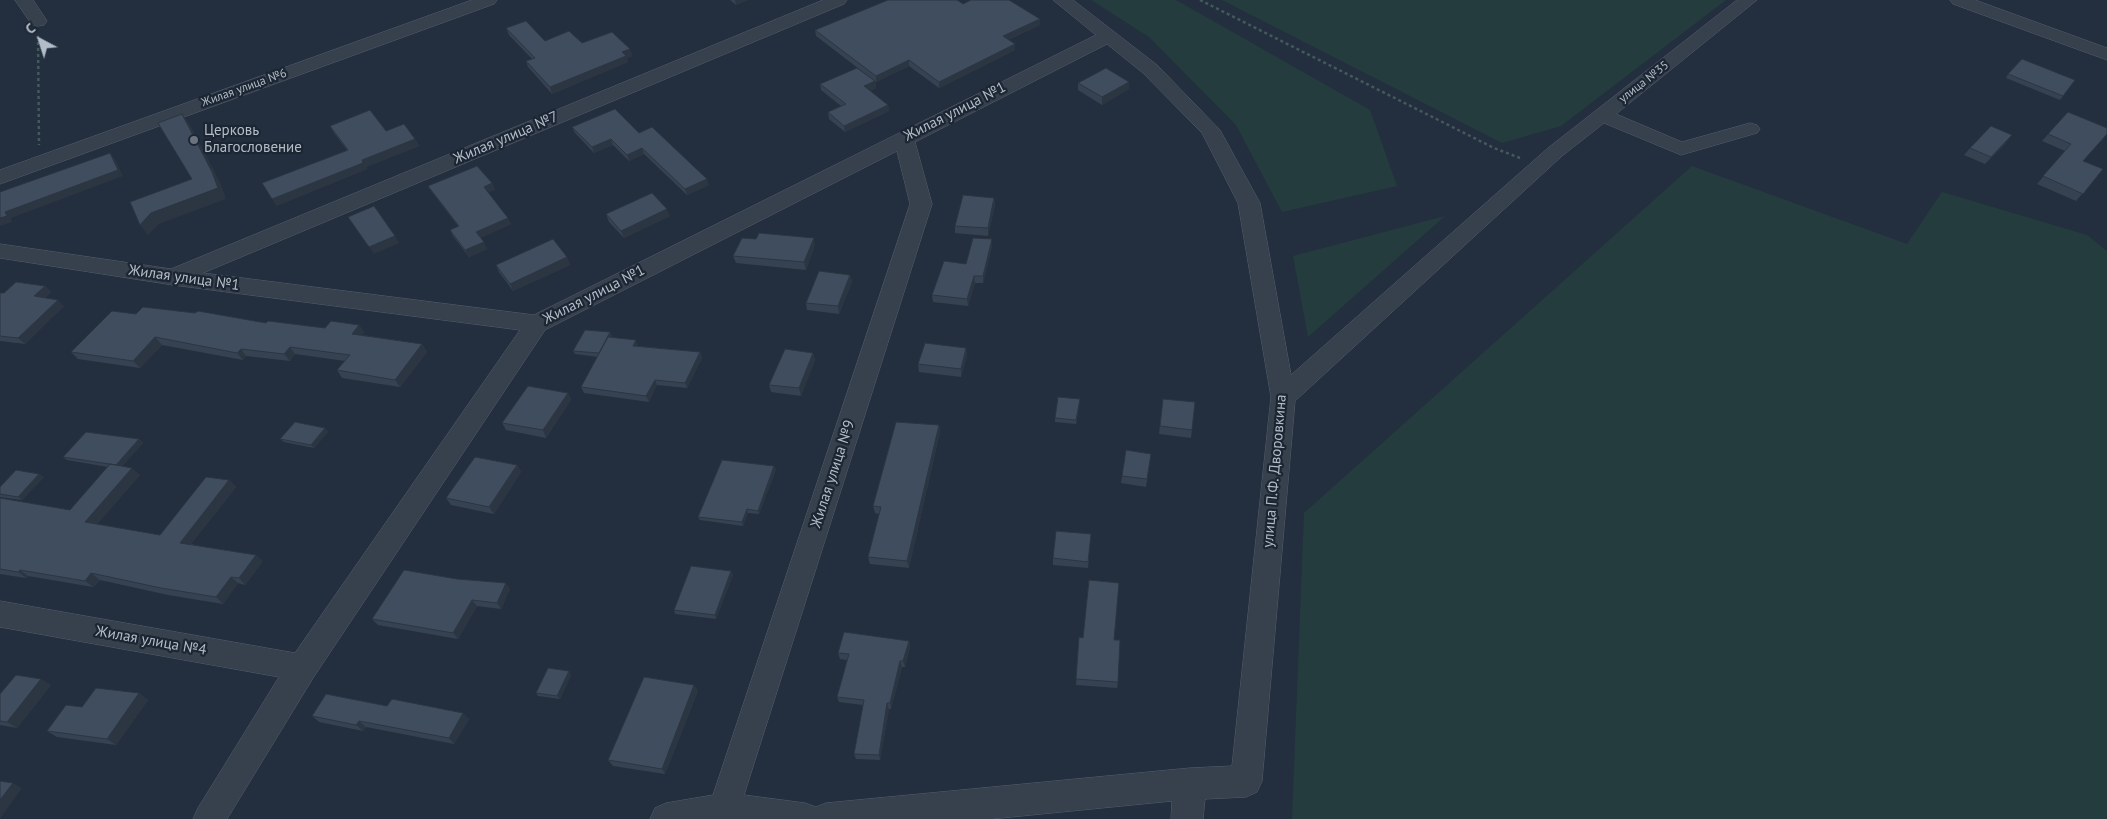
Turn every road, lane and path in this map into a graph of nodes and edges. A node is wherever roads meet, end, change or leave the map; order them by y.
1 (24, 0) edge
2 (488, 0) edge
3 (838, 0) edge
4 (1062, 0) edge
5 (1200, 0) edge
6 (1748, 0) edge
7 (1959, 0) edge
8 (38, 21) joint
9 (1108, 36) junction
10 (2107, 54) edge
11 (1602, 115) junction
12 (1750, 129) dead end
13 (904, 138) junction
14 (39, 163) junction
15 (1540, 165) junction
16 (0, 177) edge
17 (0, 251) edge
18 (173, 277) junction
19 (537, 324) junction
20 (1283, 397) junction
21 (0, 614) edge
22 (302, 668) junction
23 (1190, 784) junction
24 (724, 809) junction
25 (209, 819) edge
26 (666, 819) edge
27 (805, 819) edge
28 (826, 819) edge
29 (1187, 819) edge

1 - 8 street
2 - 14 street, Жилая улица №6
3 - 18 street, Жилая улица №7
4 - 9 street, улица П.Ф. Дворовкина
5 - 15 path
6 - 11 street, улица №35
7 - 10 street
8 - 14 path
9 - 13 street, Жилая улица №1
9 - 20 street, улица П.Ф. Дворовкина
11 - 12 street
11 - 15 street, улица №35
13 - 19 street, Жилая улица №1
13 - 24 street, Жилая улица №9
14 - 16 street, Жилая улица №6
15 - 20 street, улица №35
17 - 18 street, Жилая улица №1
18 - 19 street, Жилая улица №1
19 - 22 street
20 - 23 street, улица П.Ф. Дворовкина
21 - 22 street, Жилая улица №4
22 - 25 street
23 - 28 street
23 - 29 street
24 - 26 street
24 - 27 street

